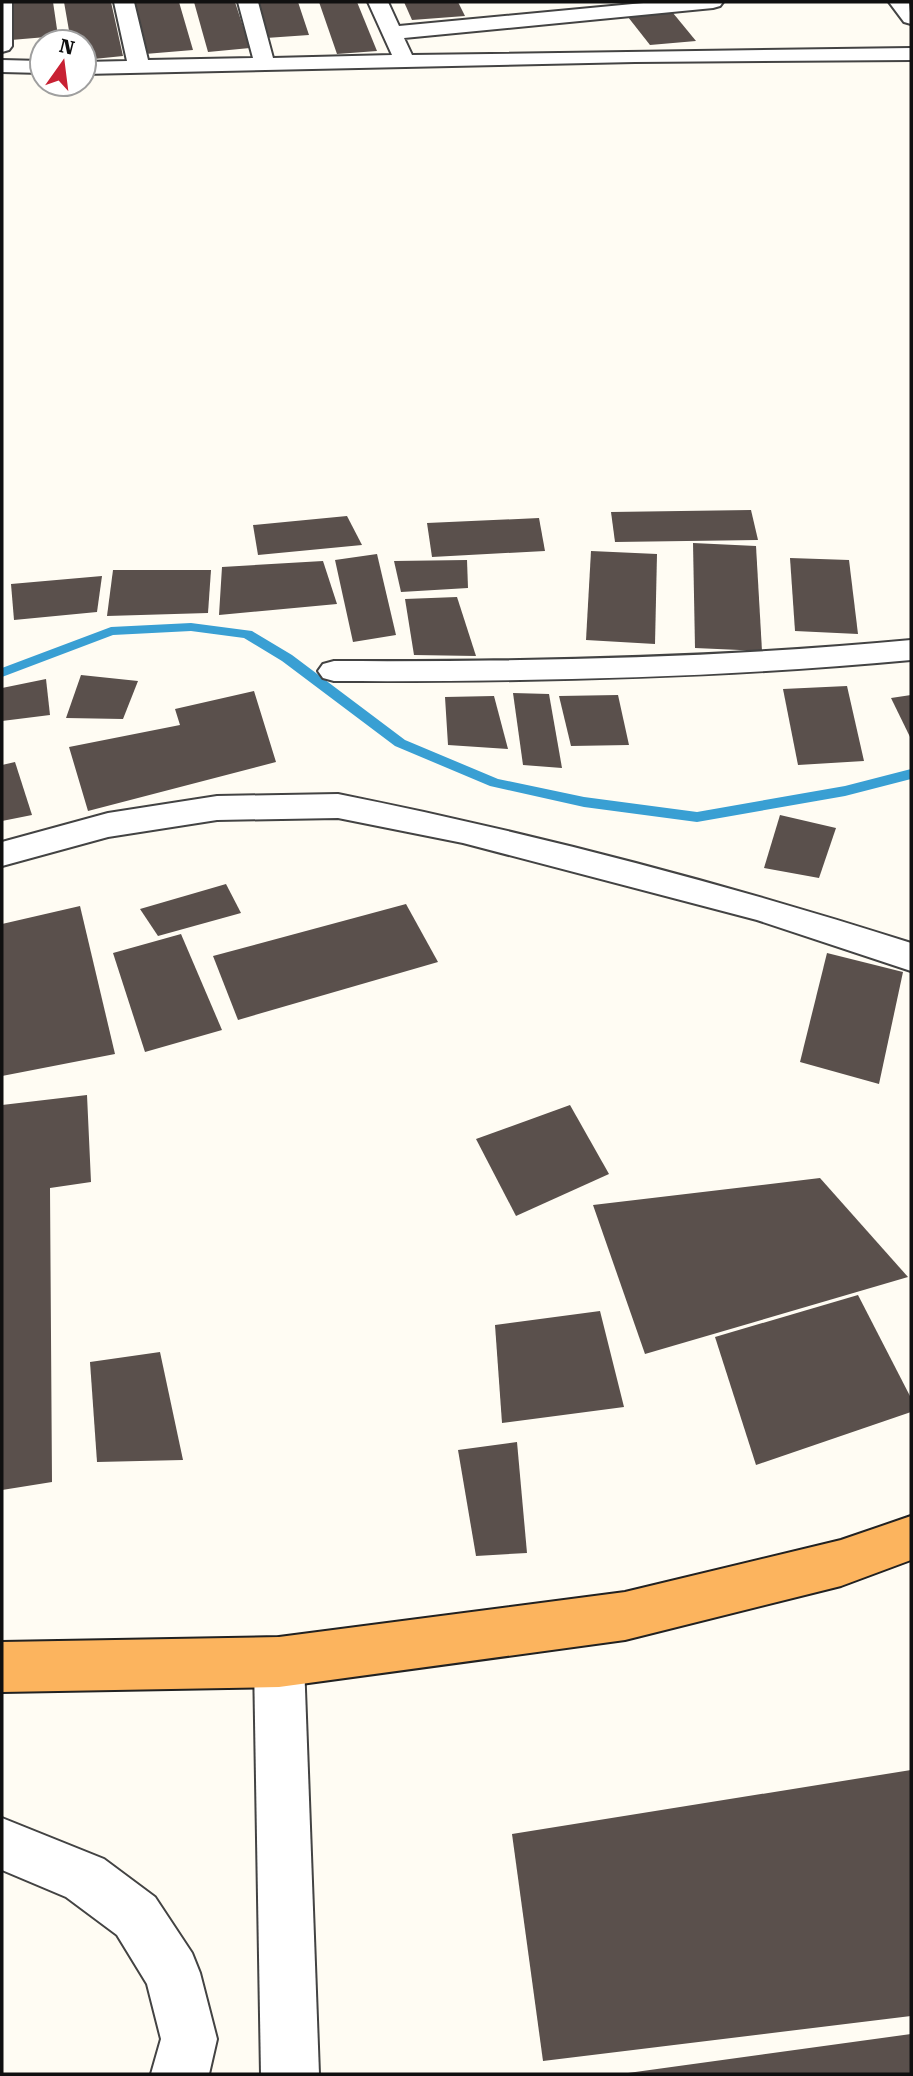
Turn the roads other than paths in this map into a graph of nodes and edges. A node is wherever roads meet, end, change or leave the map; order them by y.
1 (2, 2) edge
2 (124, 2) edge
3 (248, 2) edge
4 (378, 2) edge
5 (464, 2) edge
6 (713, 2) edge
7 (899, 2) edge
8 (911, 18) edge
9 (476, 25) junction
10 (392, 33) junction
11 (2, 46) edge
12 (911, 54) edge
13 (485, 60) junction
14 (405, 62) junction
15 (2, 66) edge
16 (265, 66) junction
17 (28, 67) edge
18 (98, 68) edge
19 (139, 68) junction
20 (911, 650) edge
21 (334, 671) dead end
22 (2, 854) edge
23 (911, 957) edge
24 (911, 1538) edge
25 (279, 1662) junction
26 (2, 1667) edge
27 (2, 1844) edge
28 (180, 2074) edge
29 (290, 2074) edge

1 - 11 street
2 - 19 street
3 - 16 street
4 - 10 street
5 - 9 street
6 - 9 street
7 - 8 street
9 - 10 street
9 - 13 street
10 - 14 street
12 - 13 street
13 - 14 street
14 - 16 street
15 - 17 street
16 - 19 street
18 - 19 street
20 - 21 street
22 - 23 street
24 - 25 highway
25 - 26 highway
25 - 29 street
27 - 28 street

